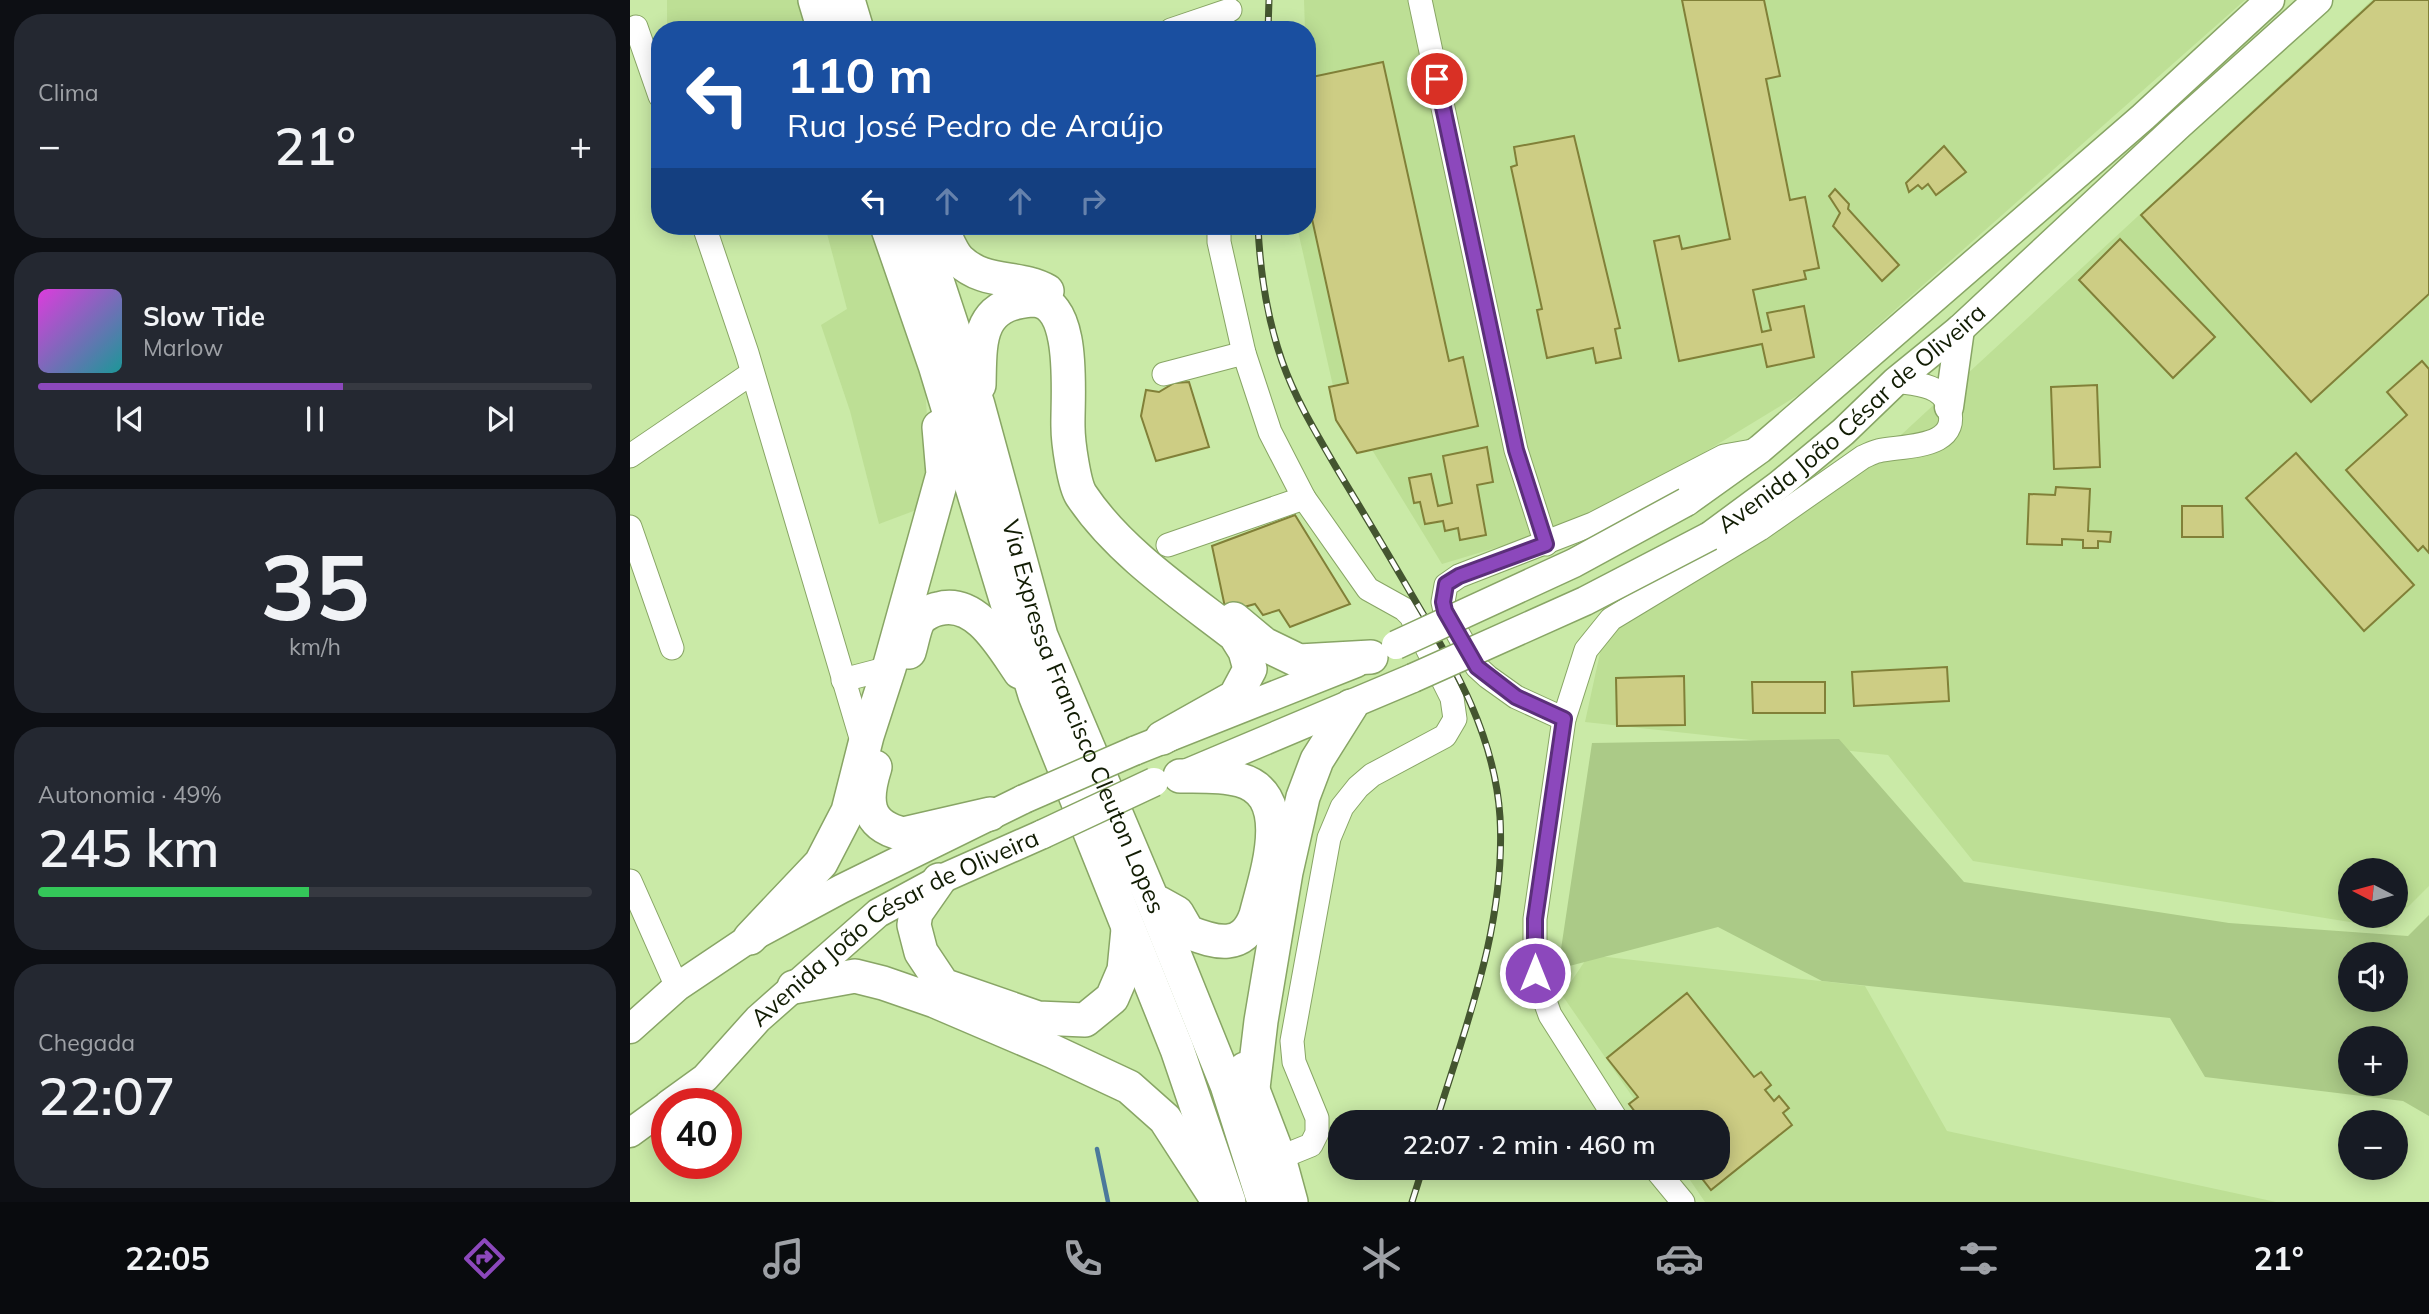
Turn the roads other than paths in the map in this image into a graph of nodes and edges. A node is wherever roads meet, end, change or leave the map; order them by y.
1 (815, 0) edge
2 (848, 0) edge
3 (1420, 0) edge
4 (2270, 0) edge
5 (2318, 0) edge
6 (1230, 13) edge
7 (821, 21) edge
8 (854, 21) edge
9 (1202, 21) edge
10 (630, 30) edge
11 (651, 70) edge
12 (707, 235) edge
13 (890, 235) edge
14 (922, 235) edge
15 (945, 235) edge
16 (1219, 235) edge
17 (1960, 330) junction
18 (1244, 353) junction
19 (935, 365) junction
20 (752, 373) junction
21 (1164, 374) dead end
22 (1896, 381) junction
23 (978, 405) junction
24 (1949, 407) junction
25 (1760, 449) junction
26 (630, 456) edge
27 (1304, 498) junction
28 (630, 527) edge
29 (1546, 544) junction
30 (1168, 545) dead end
31 (672, 648) dead end
32 (1384, 651) junction
33 (889, 668) junction
34 (843, 680) junction
35 (1035, 695) junction
36 (1351, 706) junction
37 (1564, 719) junction
38 (1148, 744) junction
39 (864, 749) junction
40 (1167, 779) junction
41 (990, 814) junction
42 (939, 880) junction
43 (630, 881) edge
44 (1152, 899) junction
45 (1128, 927) junction
46 (1188, 932) junction
47 (750, 938) junction
48 (677, 987) junction
49 (794, 987) junction
50 (630, 1029) edge
51 (691, 1088) edge
52 (1253, 1088) junction
53 (1610, 1110) edge
54 (651, 1118) edge
55 (630, 1133) edge
56 (1279, 1158) junction
57 (1665, 1180) edge
58 (1219, 1202) edge
59 (1229, 1202) edge
60 (1264, 1202) edge
61 (1291, 1202) edge
62 (1683, 1202) edge

1 - 7 highway
2 - 8 highway
3 - 29 street
4 - 25 main road, Avenida João César de Oliveira
5 - 17 main road, Avenida João César de Oliveira
6 - 9 street
10 - 11 street
12 - 20 street
13 - 19 highway, Via Expressa Francisco Cleuton Lopes
14 - 23 highway, Via Expressa Francisco Cleuton Lopes
15 - 32 highway
16 - 18 street
17 - 22 main road, Avenida João César de Oliveira
17 - 24 main road
18 - 21 street
18 - 27 street
19 - 33 highway
19 - 35 highway, Via Expressa Francisco Cleuton Lopes
20 - 26 street
20 - 34 street
22 - 24 street
22 - 36 main road, Avenida João César de Oliveira, bridge
23 - 38 highway
23 - 44 highway, Via Expressa Francisco Cleuton Lopes
24 - 37 street
25 - 29 street
25 - 32 main road, Avenida João César de Oliveira, bridge
27 - 30 street
27 - 56 street
28 - 31 street
29 - 37 street
32 - 38 main road, Avenida João César de Oliveira
33 - 34 street
33 - 39 highway
34 - 39 street
35 - 41 highway
35 - 45 highway, Via Expressa Francisco Cleuton Lopes
36 - 40 main road, Avenida João César de Oliveira
36 - 52 highway
37 - 53 street
38 - 41 main road, Avenida João César de Oliveira, bridge
39 - 47 highway
40 - 42 main road, Avenida João César de Oliveira, bridge
40 - 46 highway
41 - 47 main road, Avenida João César de Oliveira
42 - 45 highway
42 - 49 main road, Avenida João César de Oliveira
43 - 48 street
44 - 46 highway
44 - 60 highway, Via Expressa Francisco Cleuton Lopes
45 - 59 highway, Via Expressa Francisco Cleuton Lopes
46 - 52 highway
47 - 48 main road, Avenida João César de Oliveira
48 - 50 main road, Avenida João César de Oliveira
49 - 51 main road, Avenida João César de Oliveira
49 - 58 highway
52 - 56 highway
54 - 55 main road, Avenida João César de Oliveira
56 - 61 highway
57 - 62 street

